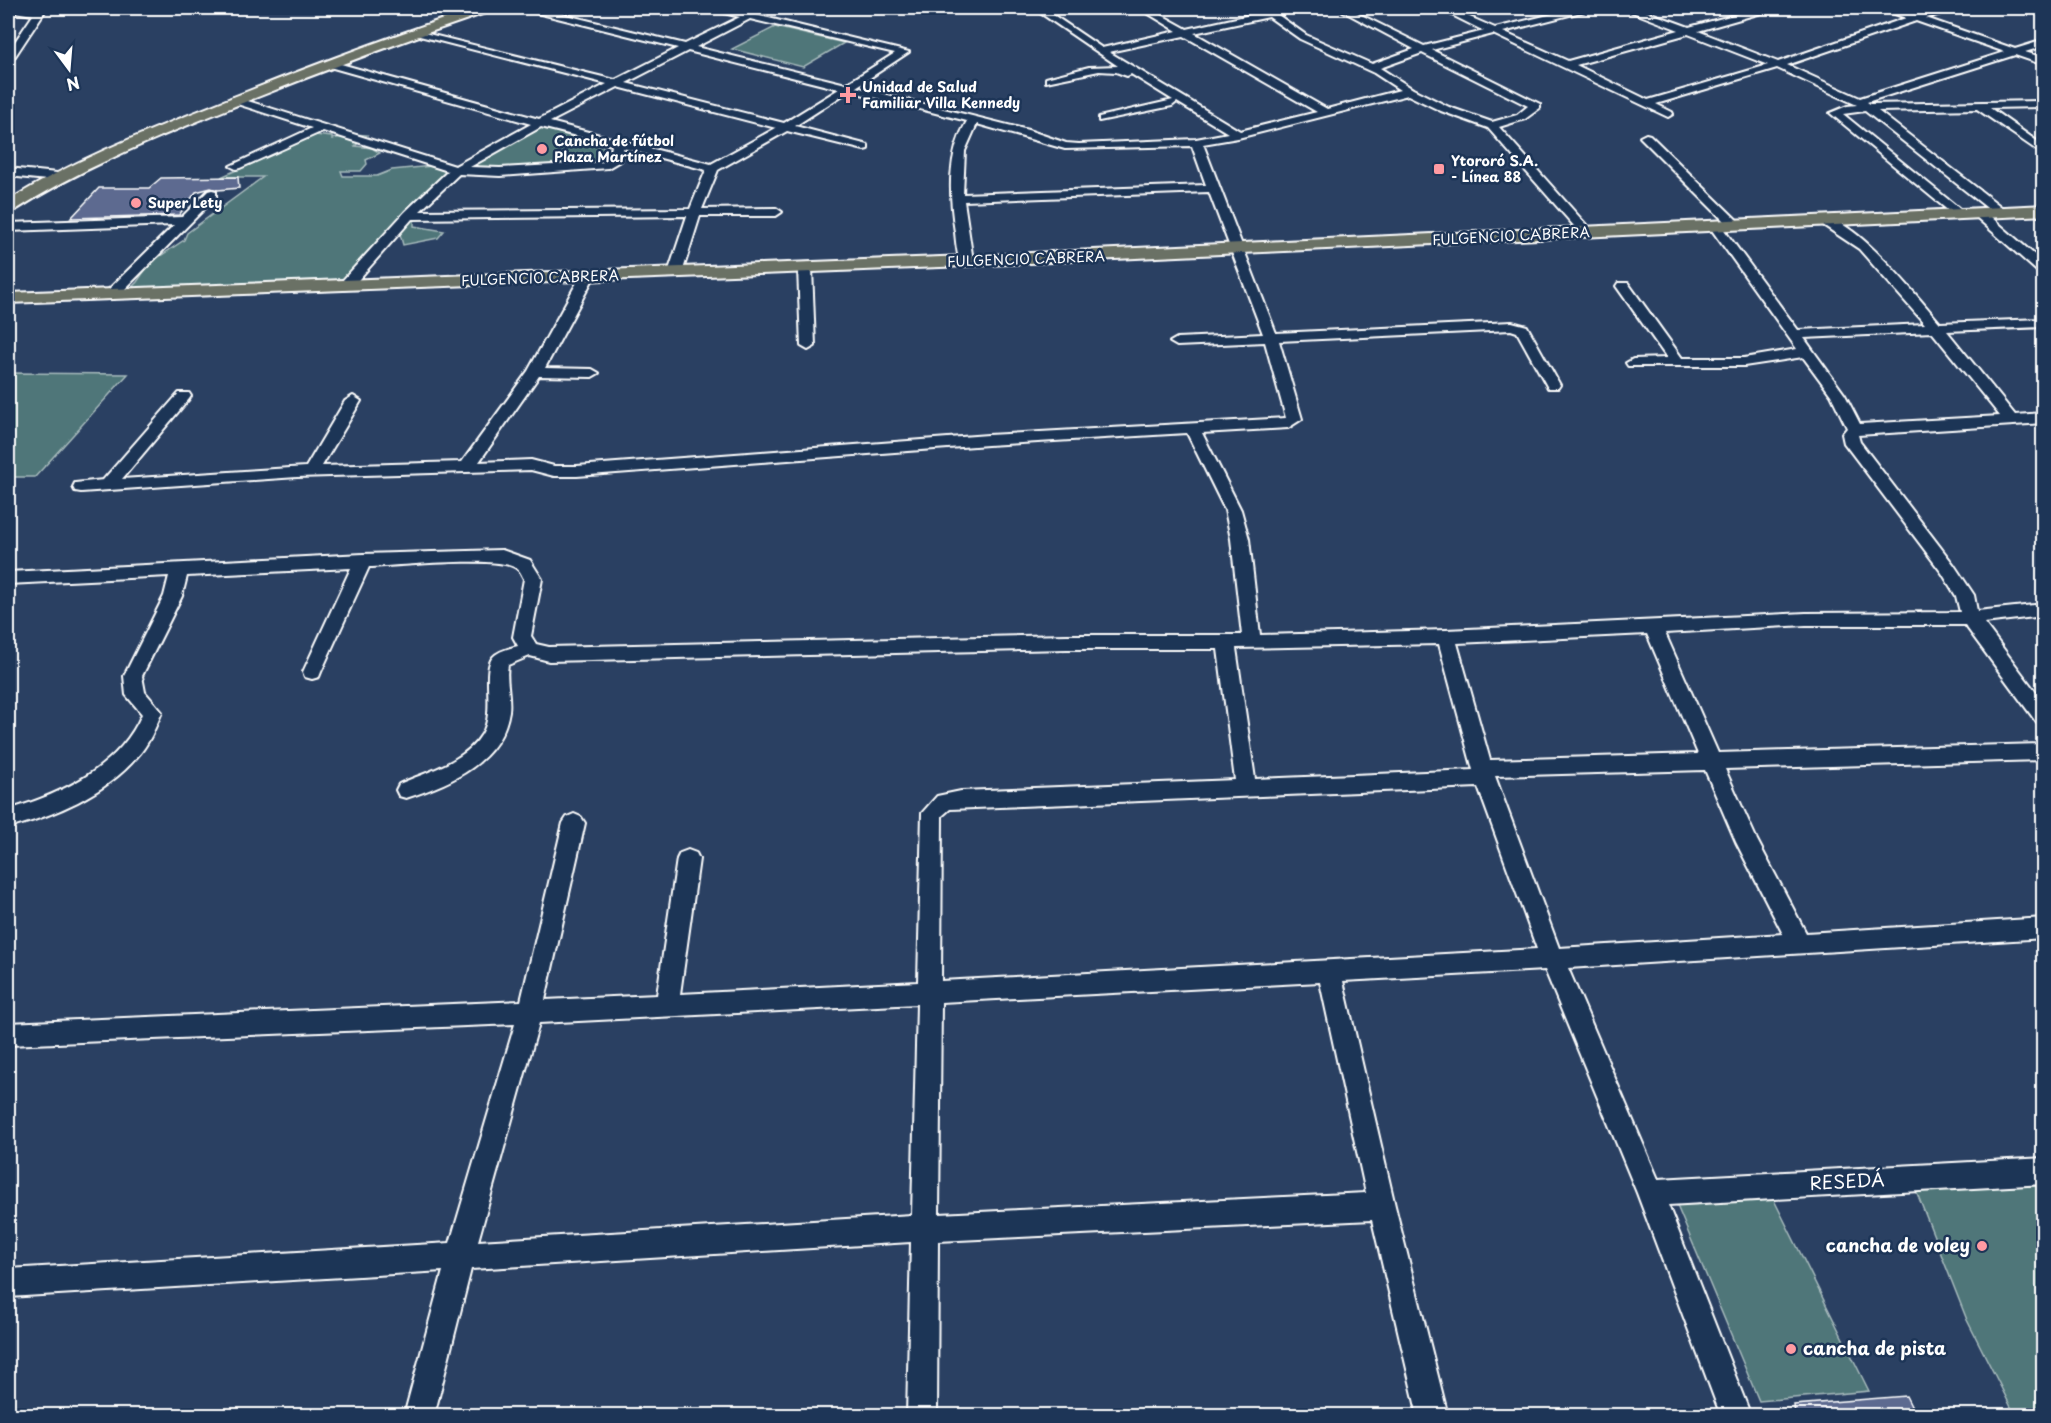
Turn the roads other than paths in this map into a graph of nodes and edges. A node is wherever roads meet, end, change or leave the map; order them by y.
1 (487, 8) edge
2 (528, 8) edge
3 (715, 8) edge
4 (765, 8) edge
5 (1036, 8) edge
6 (1143, 8) edge
7 (1262, 8) edge
8 (1296, 8) edge
9 (1341, 8) edge
10 (1442, 8) edge
11 (1586, 8) edge
12 (1630, 8) edge
13 (1769, 8) edge
14 (1887, 8) edge
15 (1953, 8) edge
16 (8, 9) edge
17 (40, 10) edge
18 (1272, 13) junction
19 (749, 16) junction
20 (1917, 18) junction
21 (1688, 30) junction
22 (1494, 31) junction
23 (416, 32) junction
24 (1187, 32) junction
25 (2043, 43) edge
26 (686, 48) junction
27 (1422, 49) junction
28 (1100, 51) junction
29 (2015, 52) junction
30 (8, 58) edge
31 (2043, 62) edge
32 (330, 64) junction
33 (1567, 64) junction
34 (1778, 65) junction
35 (1371, 68) junction
36 (1050, 80) dead end
37 (615, 84) junction
38 (844, 88) junction
39 (1409, 92) junction
40 (235, 100) junction
41 (1172, 103) junction
42 (1645, 104) junction
43 (1863, 104) junction
44 (2043, 104) edge
45 (1981, 107) junction
46 (1326, 113) junction
47 (1668, 114) dead end
48 (1103, 119) dead end
49 (973, 121) junction
50 (540, 123) junction
51 (1492, 126) junction
52 (321, 128) junction
53 (784, 128) junction
54 (1238, 135) junction
55 (1646, 137) dead end
56 (1196, 142) junction
57 (618, 143) junction
58 (864, 147) dead end
59 (2041, 147) edge
60 (236, 166) dead end
61 (713, 168) junction
62 (456, 170) junction
63 (8, 172) edge
64 (57, 177) junction
65 (1214, 188) junction
66 (212, 194) dead end
67 (958, 198) junction
68 (8, 208) edge
69 (2043, 210) edge
70 (695, 212) junction
71 (776, 212) dead end
72 (2000, 212) junction
73 (1979, 213) junction
74 (409, 214) junction
75 (1960, 214) junction
76 (186, 221) junction
77 (1823, 221) junction
78 (1734, 224) junction
79 (1715, 226) junction
80 (8, 227) edge
81 (1586, 232) junction
82 (1236, 250) junction
83 (966, 261) junction
84 (805, 268) junction
85 (2043, 270) edge
86 (675, 273) junction
87 (587, 277) junction
88 (347, 284) junction
89 (1623, 286) dead end
90 (112, 294) junction
91 (8, 298) edge
92 (2043, 323) edge
93 (1935, 327) junction
94 (1794, 334) junction
95 (1271, 337) junction
96 (1177, 342) dead end
97 (808, 346) dead end
98 (1807, 352) junction
99 (1633, 363) dead end
100 (1678, 363) junction
101 (535, 372) junction
102 (592, 373) dead end
103 (1553, 385) dead end
104 (184, 396) dead end
105 (353, 401) dead end
106 (2043, 418) edge
107 (2010, 419) junction
108 (1192, 428) junction
109 (1855, 429) junction
110 (467, 467) junction
111 (311, 471) junction
112 (108, 485) junction
113 (81, 487) dead end
114 (363, 560) junction
115 (179, 571) junction
116 (8, 578) edge
117 (2043, 610) edge
118 (1970, 618) junction
119 (1653, 627) junction
120 (1446, 636) junction
121 (1252, 641) junction
122 (1226, 642) junction
123 (530, 649) junction
124 (312, 672) dead end
125 (2043, 718) edge
126 (2043, 752) edge
127 (1712, 762) junction
128 (1484, 773) junction
129 (1246, 788) junction
130 (406, 790) dead end
131 (8, 819) edge
132 (574, 823) dead end
133 (688, 859) dead end
134 (2043, 928) edge
135 (1799, 943) junction
136 (1552, 959) junction
137 (1329, 971) junction
138 (930, 991) junction
139 (667, 1006) junction
140 (530, 1012) junction
141 (8, 1034) edge
142 (2043, 1171) edge
143 (1650, 1193) junction
144 (1382, 1206) junction
145 (926, 1228) junction
146 (460, 1257) junction
147 (8, 1283) edge
148 (419, 1416) edge
149 (922, 1416) edge
150 (1433, 1416) edge
151 (1736, 1416) edge

1 - 23 main road
2 - 26 street
3 - 19 street
4 - 19 street
5 - 28 street
6 - 24 street
7 - 18 street
8 - 18 street
9 - 27 street
10 - 22 street
11 - 22 street
12 - 21 street
13 - 21 street
14 - 20 street
15 - 20 street
16 - 17 street
17 - 30 street
18 - 24 street
18 - 35 street
19 - 26 street
19 - 38 street
20 - 29 street
20 - 34 street
21 - 33 street
21 - 34 street
22 - 27 street
22 - 33 street
23 - 32 main road
23 - 37 street
24 - 28 street
24 - 46 street
25 - 29 street
26 - 37 street
26 - 38 street
27 - 35 street
27 - 51 street
28 - 54 street
29 - 31 street
29 - 43 street
32 - 40 main road
32 - 50 street
33 - 42 street
34 - 42 street
34 - 43 street
35 - 39 street
36 - 41 street
37 - 50 street
37 - 53 street
38 - 49 street
38 - 53 street
39 - 46 street
39 - 51 street
40 - 52 street
40 - 64 main road
41 - 48 street
41 - 56 street
42 - 47 street
43 - 45 street
43 - 72 street
43 - 75 street
44 - 45 street
45 - 59 street
46 - 54 street
49 - 56 street
49 - 67 street
50 - 57 street
50 - 62 street
51 - 81 street
52 - 60 street
52 - 62 street
53 - 58 street
53 - 61 street
54 - 56 street
55 - 78 street
56 - 65 street
57 - 61 street
57 - 62 street
61 - 70 street
62 - 74 street
63 - 64 street
64 - 68 main road
65 - 67 street
65 - 82 street
66 - 76 street
67 - 83 street
69 - 72 main road, FULGENCIO CABRERA
70 - 71 street
70 - 74 street
70 - 86 street
72 - 73 main road, FULGENCIO CABRERA
73 - 75 main road, FULGENCIO CABRERA
73 - 85 street
74 - 88 street
75 - 77 main road, FULGENCIO CABRERA
76 - 80 street
76 - 90 street
77 - 78 main road, FULGENCIO CABRERA
77 - 93 street
78 - 79 main road, FULGENCIO CABRERA
79 - 81 main road, FULGENCIO CABRERA
79 - 94 street
81 - 82 main road, FULGENCIO CABRERA
82 - 83 main road, FULGENCIO CABRERA
82 - 95 street
83 - 84 main road, FULGENCIO CABRERA
84 - 86 main road, FULGENCIO CABRERA
84 - 97 street
86 - 87 main road, FULGENCIO CABRERA
87 - 88 main road, FULGENCIO CABRERA
87 - 101 street
88 - 90 main road, FULGENCIO CABRERA
89 - 100 street
90 - 91 main road, FULGENCIO CABRERA
92 - 93 street
93 - 94 street
93 - 107 street
94 - 98 street
95 - 96 street
95 - 103 street
95 - 108 street
98 - 100 street
98 - 109 street
99 - 100 street
101 - 102 street
101 - 110 street
104 - 112 street
105 - 111 street
106 - 107 street
107 - 109 street
108 - 110 street
108 - 121 street
109 - 118 street
110 - 111 street
111 - 112 street
112 - 113 street
114 - 115 street
114 - 123 street
114 - 124 street
115 - 116 street
115 - 131 street
117 - 118 street
118 - 119 street
118 - 125 street
119 - 120 street
119 - 127 street
120 - 121 street
120 - 128 street
121 - 122 street
122 - 123 street
122 - 129 street
123 - 130 street
126 - 127 street
127 - 128 street
127 - 135 street
128 - 129 street
128 - 136 street
129 - 138 street
132 - 140 street
133 - 139 street
134 - 135 street
135 - 136 street
136 - 137 street
136 - 143 street
137 - 138 street
137 - 144 street
138 - 139 street
138 - 145 street
139 - 140 street
140 - 141 street
140 - 146 street
142 - 143 street, RESEDÁ
143 - 151 street
144 - 145 street
144 - 150 street
145 - 146 street
145 - 149 street
146 - 147 street
146 - 148 street

